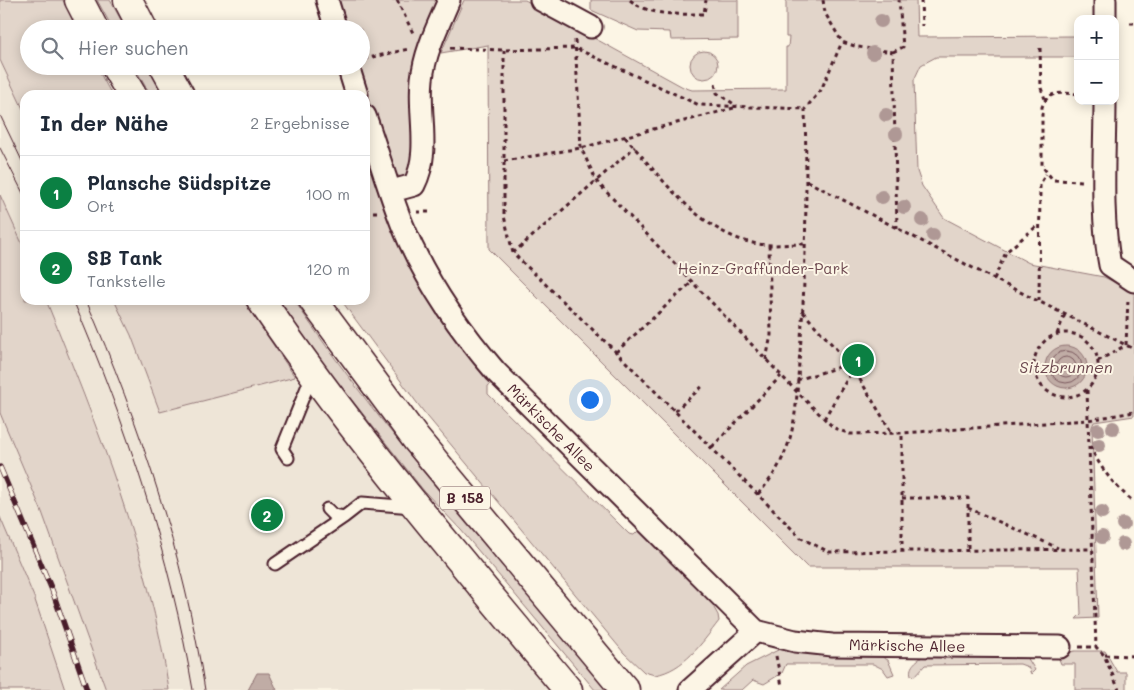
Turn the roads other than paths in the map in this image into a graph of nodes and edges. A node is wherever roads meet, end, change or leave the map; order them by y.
1 (79, 0) edge
2 (128, 0) edge
3 (327, 0) edge
4 (449, 0) edge
5 (541, 0) edge
6 (1105, 0) edge
7 (1105, 15) edge
8 (89, 20) edge
9 (138, 20) edge
10 (333, 20) edge
11 (583, 22) road end
12 (121, 75) edge
13 (169, 75) edge
14 (349, 75) edge
15 (129, 90) edge
16 (177, 90) edge
17 (352, 90) edge
18 (1105, 105) edge
19 (370, 130) edge
20 (392, 191) junction
21 (1131, 280) edge
22 (264, 305) edge
23 (316, 305) edge
24 (312, 376) junction
25 (288, 458) dead end
26 (417, 508) junction
27 (327, 509) dead end
28 (344, 517) junction
29 (275, 564) dead end
30 (756, 631) junction
31 (1060, 647) dead end
32 (568, 690) edge
33 (625, 690) edge
34 (690, 690) edge

1 - 8 main road
2 - 9 main road
3 - 10 street
4 - 20 street
5 - 11 street
6 - 7 street
12 - 15 main road
13 - 16 main road
14 - 17 street
18 - 21 street
19 - 20 street, Märkische Allee
20 - 30 street, Märkische Allee
22 - 24 main road, B 158
23 - 33 main road, B 158
24 - 25 lane
24 - 26 main road, B 158
26 - 28 lane
26 - 32 main road, B 158
27 - 28 lane
28 - 29 lane
30 - 31 street, Märkische Allee
30 - 34 street

